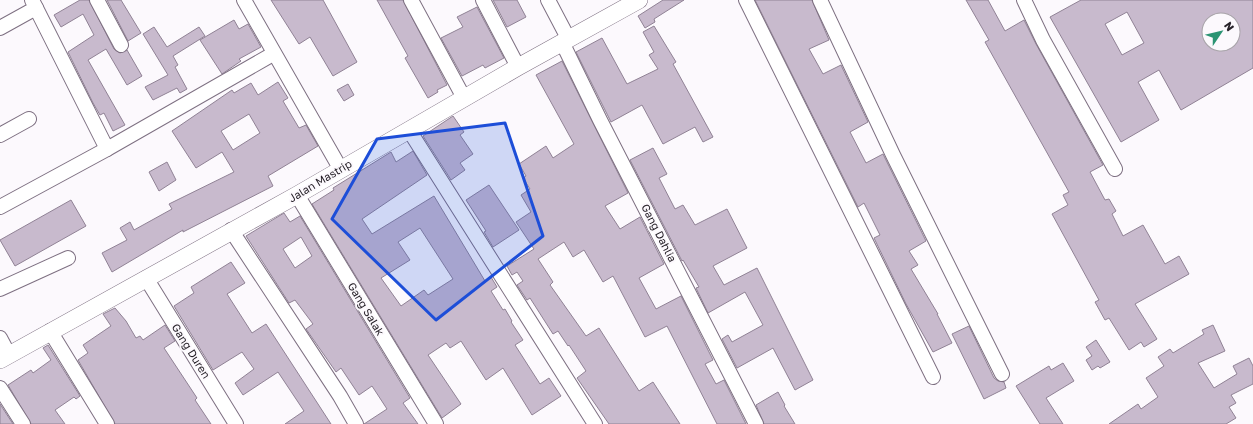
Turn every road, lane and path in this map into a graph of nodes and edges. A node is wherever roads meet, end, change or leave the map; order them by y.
1 (98, 0) edge
2 (244, 0) edge
3 (411, 0) edge
4 (483, 0) edge
5 (548, 0) edge
6 (639, 0) edge
7 (746, 0) edge
8 (820, 0) edge
9 (1024, 0) edge
10 (34, 4) edge
11 (0, 28) edge
12 (565, 40) junction
13 (121, 45) dead end
14 (273, 54) junction
15 (518, 66) junction
16 (464, 98) junction
17 (29, 118) dead end
18 (409, 130) junction
19 (0, 135) edge
20 (107, 149) junction
21 (340, 168) junction
22 (1115, 168) dead end
23 (297, 195) junction
24 (0, 207) edge
25 (231, 230) junction
26 (68, 258) dead end
27 (146, 278) junction
28 (0, 290) edge
29 (50, 331) junction
30 (0, 338) edge
31 (4, 357) edge
32 (1002, 374) dead end
33 (933, 377) dead end
34 (0, 388) edge
35 (23, 424) edge
36 (107, 424) edge
37 (236, 424) edge
38 (356, 424) edge
39 (436, 424) edge
40 (595, 424) edge
41 (756, 424) edge

1 - 13 street
2 - 14 street
3 - 16 street
4 - 15 street
5 - 12 street, Gang Dahlia
6 - 12 main road, Jalan Mastrip
7 - 33 street
8 - 32 street
9 - 22 street
10 - 11 street
10 - 20 street
12 - 15 main road, Jalan Mastrip
12 - 41 street, Gang Dahlia
14 - 20 street
14 - 21 street
15 - 16 main road, Jalan Mastrip
16 - 18 main road, Jalan Mastrip
17 - 19 street
18 - 21 main road, Jalan Mastrip
18 - 40 street
20 - 24 street
21 - 23 main road, Jalan Mastrip
23 - 25 main road, Jalan Mastrip
23 - 39 street, Gang Salak
25 - 27 main road, Jalan Mastrip
25 - 38 street
26 - 28 street
27 - 29 main road, Jalan Mastrip
27 - 37 street, Gang Duren
29 - 31 main road, Jalan Mastrip
29 - 36 street
30 - 31 street
34 - 35 street

